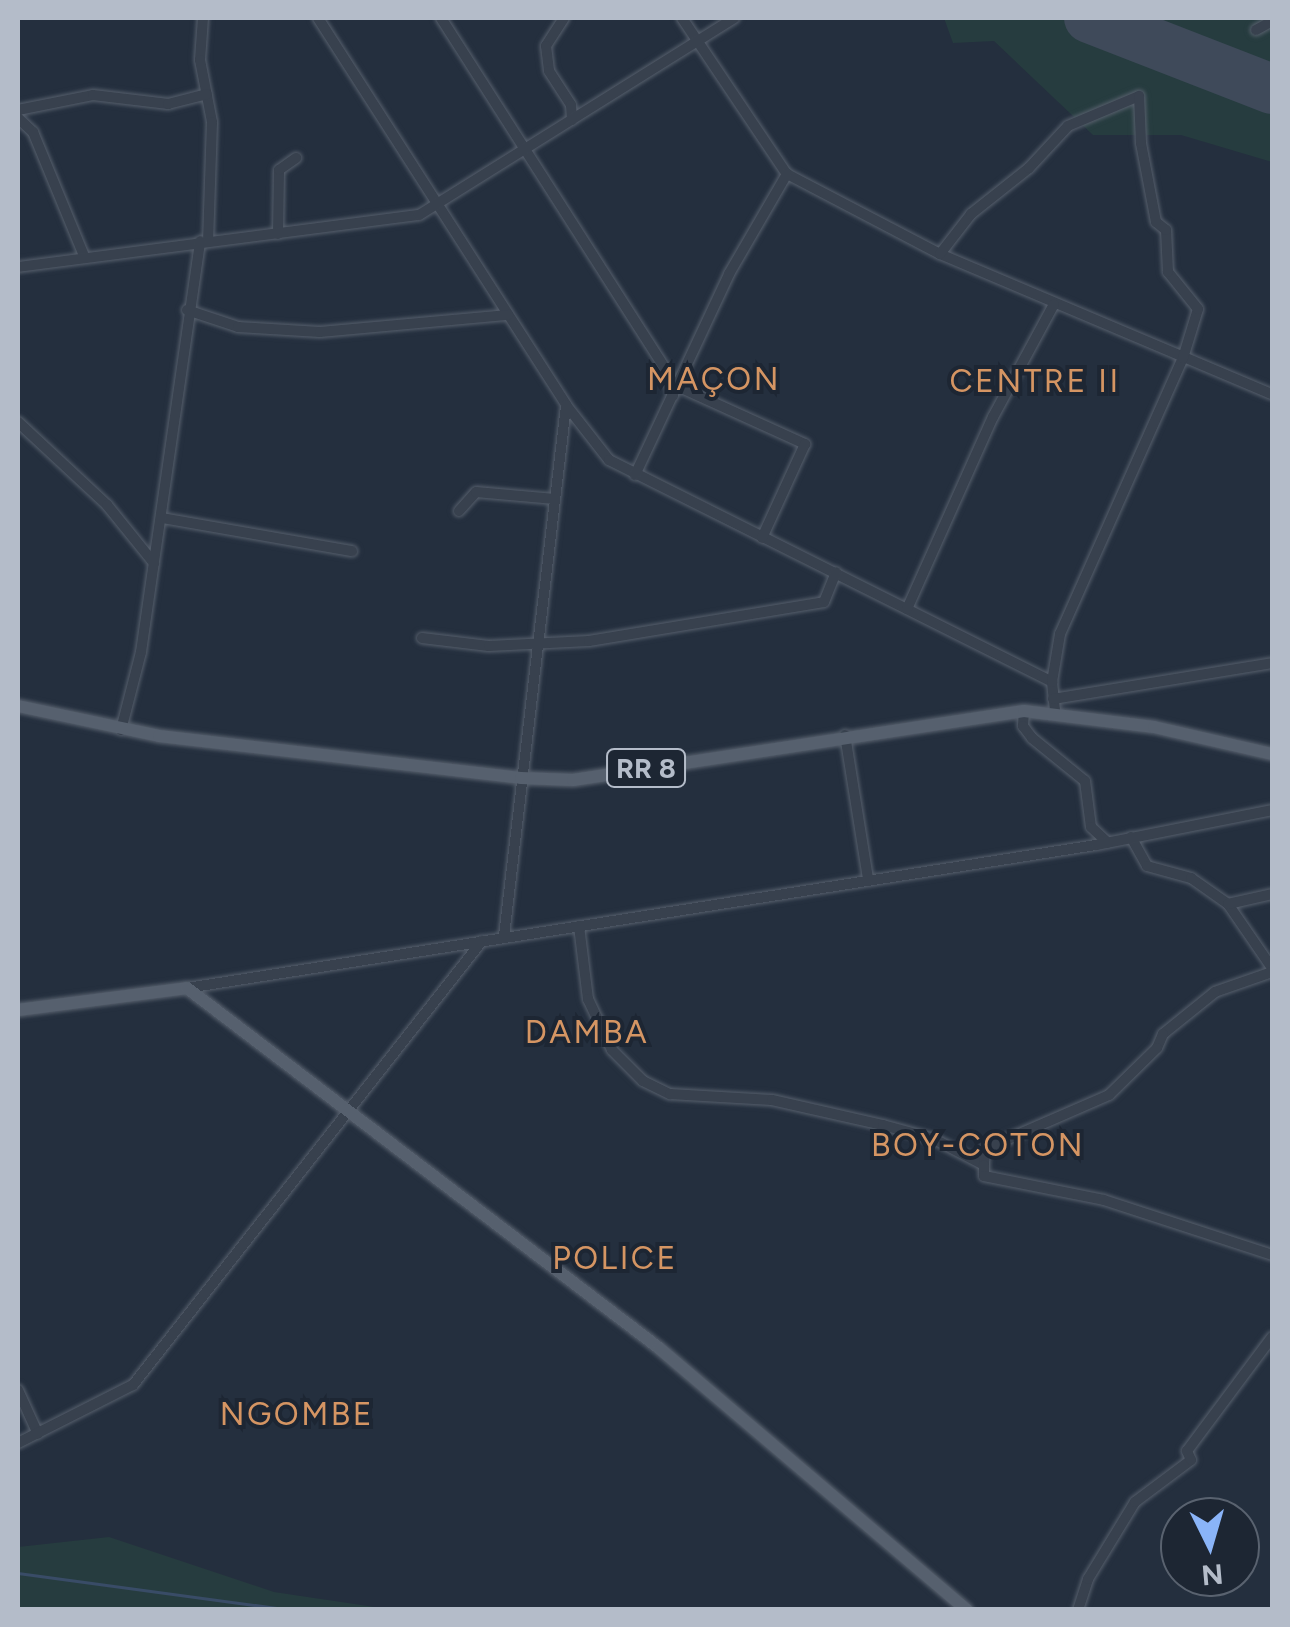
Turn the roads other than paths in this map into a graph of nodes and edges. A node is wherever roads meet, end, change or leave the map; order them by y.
1 (203, 18) edge
2 (318, 18) edge
3 (441, 18) edge
4 (564, 18) edge
5 (682, 18) edge
6 (734, 18) edge
7 (1272, 21) edge
8 (1256, 30) dead end
9 (697, 40) junction
10 (208, 94) junction
11 (18, 110) edge
12 (18, 118) edge
13 (572, 120) junction
14 (526, 150) junction
15 (296, 158) dead end
16 (787, 174) junction
17 (438, 206) junction
18 (278, 234) junction
19 (204, 240) junction
20 (940, 254) junction
21 (85, 258) junction
22 (18, 267) edge
23 (1054, 304) junction
24 (187, 310) junction
25 (508, 315) junction
26 (1183, 358) junction
27 (675, 391) junction
28 (1272, 394) edge
29 (566, 406) junction
30 (18, 422) edge
31 (635, 475) junction
32 (554, 499) junction
33 (458, 511) dead end
34 (162, 518) junction
35 (762, 538) junction
36 (352, 552) dead end
37 (154, 562) junction
38 (836, 572) junction
39 (907, 610) junction
40 (422, 638) dead end
41 (537, 646) junction
42 (1272, 664) edge
43 (1052, 682) junction
44 (1054, 705) junction
45 (18, 706) edge
46 (1024, 711) junction
47 (121, 730) junction
48 (845, 735) junction
49 (1272, 754) edge
50 (521, 778) junction
51 (1272, 810) edge
52 (1131, 837) junction
53 (1108, 843) junction
54 (868, 879) junction
55 (1272, 894) edge
56 (1228, 904) junction
57 (579, 926) junction
58 (504, 936) junction
59 (482, 941) junction
60 (1272, 970) edge
61 (187, 988) junction
62 (18, 1010) edge
63 (348, 1106) junction
64 (984, 1166) junction
65 (1272, 1256) edge
66 (1272, 1337) edge
67 (18, 1390) edge
68 (38, 1434) junction
69 (18, 1444) edge
70 (967, 1610) edge
71 (1078, 1610) edge

1 - 10 street
2 - 17 street
3 - 14 street
4 - 13 street
5 - 9 street
6 - 9 street
7 - 8 street
9 - 13 street
9 - 16 street
10 - 11 street
10 - 19 street
12 - 21 street
13 - 14 street
14 - 17 street
14 - 27 street
15 - 18 street
16 - 20 street
16 - 27 street
17 - 18 street
17 - 25 street
18 - 19 street
19 - 21 street
19 - 24 street
20 - 23 street
20 - 26 street
21 - 22 street
23 - 26 street
23 - 39 street
24 - 25 street
24 - 34 street
25 - 29 street
26 - 28 street
26 - 43 street
27 - 31 street
27 - 35 street
29 - 31 street
29 - 32 street
30 - 37 street
31 - 35 street
32 - 33 street
32 - 41 street
34 - 36 street
34 - 37 street
35 - 38 street
37 - 47 street
38 - 39 street
38 - 41 street
39 - 43 street
40 - 41 street
41 - 50 street
42 - 44 street
43 - 44 street
44 - 46 main road, RR 8
44 - 49 main road, RR 8
45 - 47 main road, RR 8
46 - 48 main road, RR 8
46 - 53 street
47 - 50 main road, RR 8
48 - 50 main road, RR 8
48 - 54 street
50 - 58 street
51 - 52 street
52 - 53 street
52 - 56 street
53 - 54 street
54 - 57 street
55 - 56 street
56 - 60 street
57 - 58 street
57 - 64 street
58 - 59 street
59 - 61 street
59 - 63 street
60 - 64 street
61 - 62 main road
61 - 63 main road
63 - 68 street
63 - 70 main road
64 - 65 street
66 - 71 street
67 - 68 street
68 - 69 street

